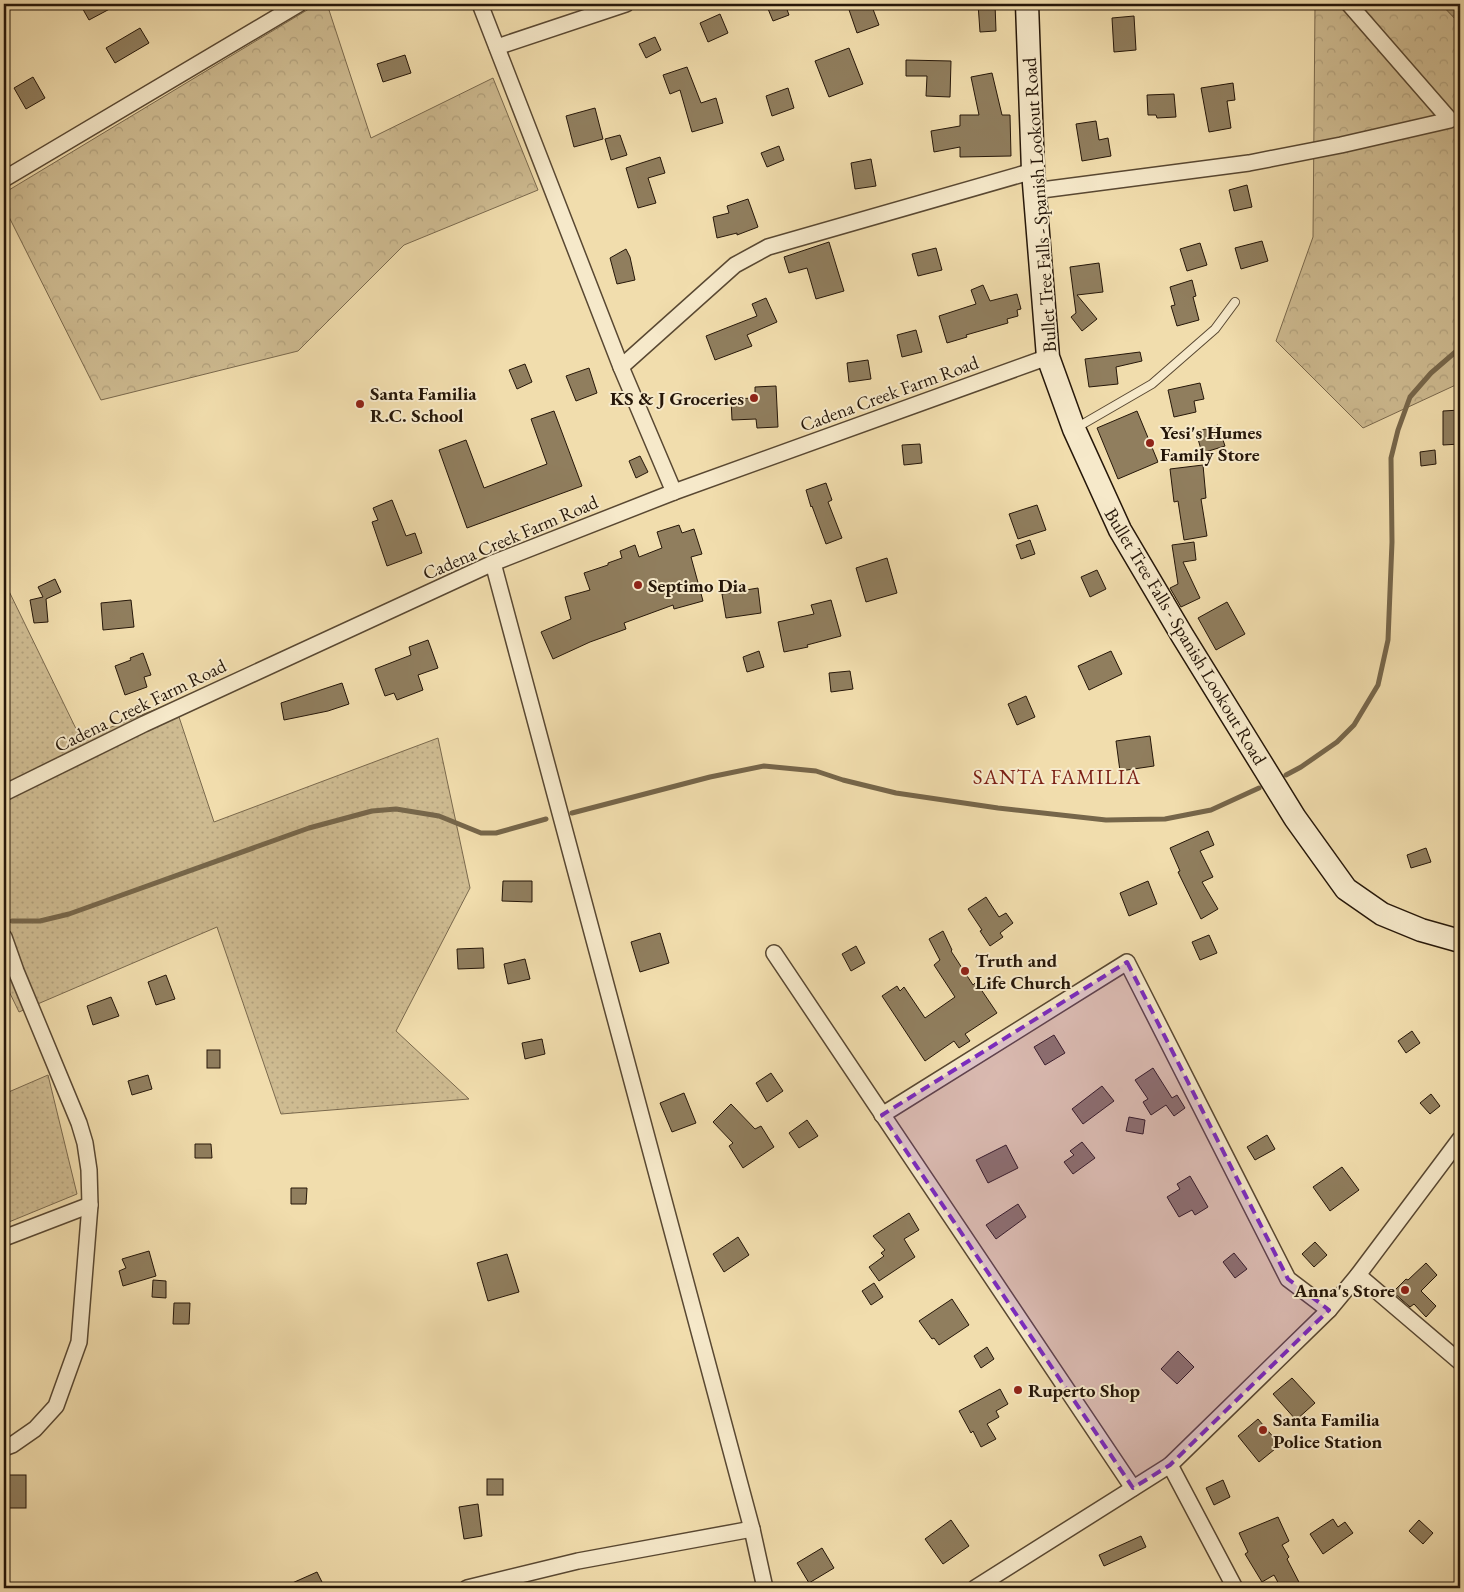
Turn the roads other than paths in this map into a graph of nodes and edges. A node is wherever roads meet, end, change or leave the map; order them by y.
1 (299, 4) edge
2 (480, 4) edge
3 (626, 4) edge
4 (1027, 4) edge
5 (1349, 4) edge
6 (497, 48) junction
7 (4, 179) edge
8 (1034, 181) junction
9 (1236, 302) dead end
10 (1048, 357) junction
11 (621, 366) junction
12 (1074, 429) junction
13 (674, 492) junction
14 (492, 563) junction
15 (4, 793) edge
16 (4, 938) edge
17 (1460, 941) edge
18 (774, 953) dead end
19 (10, 973) edge
20 (882, 1115) junction
21 (1460, 1139) edge
22 (90, 1205) junction
23 (4, 1238) edge
24 (1358, 1275) junction
25 (1330, 1310) junction
26 (1460, 1362) edge
27 (4, 1448) edge
28 (1170, 1465) junction
29 (1134, 1488) junction
30 (752, 1529) junction
31 (468, 1588) edge
32 (765, 1588) edge
33 (975, 1588) edge
34 (1235, 1588) edge

1 - 7 street
2 - 6 street
3 - 6 street
4 - 8 main road, Bullet Tree Falls - Spanish Lookout Road
5 - 8 street
6 - 11 street
8 - 10 main road, Bullet Tree Falls - Spanish Lookout Road
8 - 11 street
9 - 12 lane
10 - 12 main road, Bullet Tree Falls - Spanish Lookout Road
10 - 13 street, Cadena Creek Farm Road
11 - 13 street
12 - 17 main road, Bullet Tree Falls - Spanish Lookout Road
13 - 14 street, Cadena Creek Farm Road
14 - 15 street, Cadena Creek Farm Road
14 - 30 street
16 - 19 street
18 - 20 street
19 - 22 street
20 - 25 street
20 - 29 street
21 - 24 street
22 - 23 street
22 - 27 street
24 - 25 street
24 - 26 street
25 - 28 street
28 - 29 street
28 - 34 street
29 - 33 street
30 - 31 street
30 - 32 street

